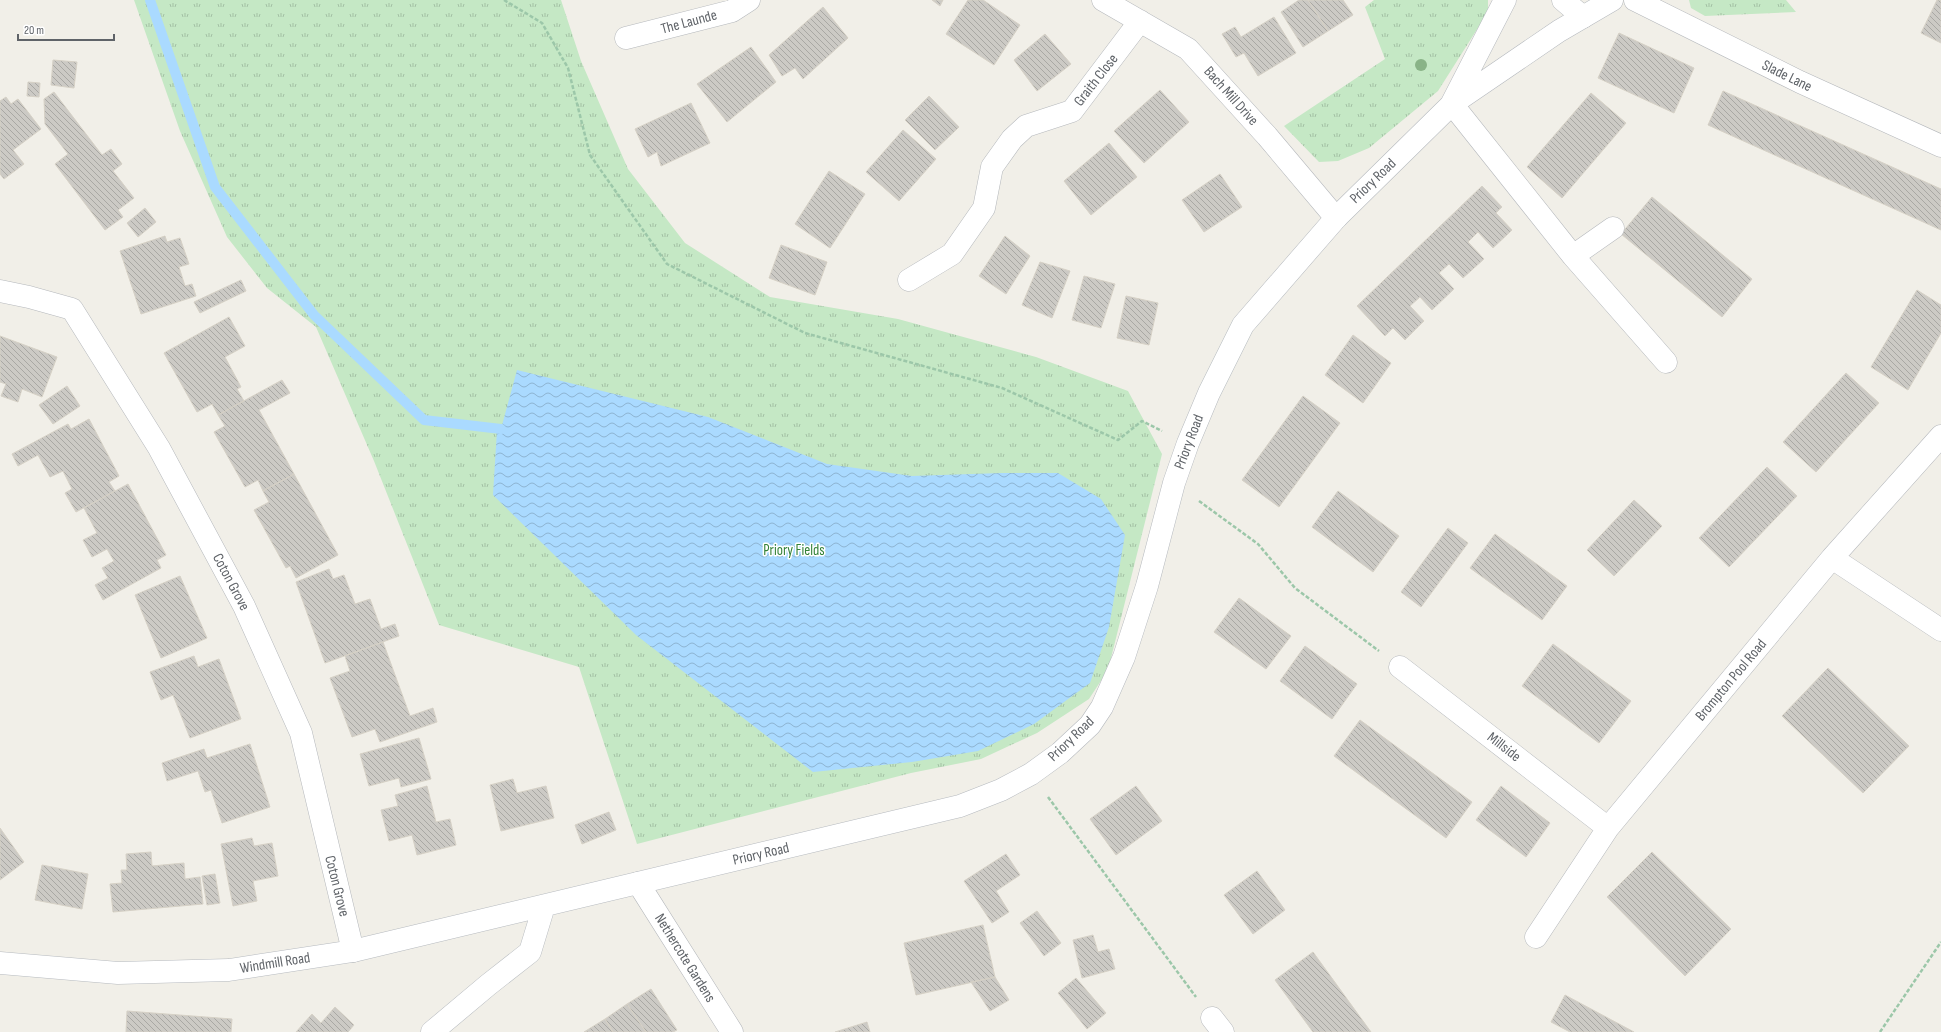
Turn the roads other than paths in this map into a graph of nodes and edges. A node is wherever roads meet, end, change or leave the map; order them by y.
1 (749, 0) edge
2 (1103, 0) edge
3 (1505, 0) edge
4 (1563, 0) edge
5 (1612, 0) edge
6 (1635, 0) edge
7 (1583, 17) junction
8 (1140, 20) junction
9 (626, 38) dead end
10 (1452, 104) junction
11 (1941, 146) edge
12 (1336, 218) junction
13 (1613, 228) dead end
14 (1573, 256) junction
15 (909, 280) dead end
16 (0, 291) edge
17 (1666, 362) dead end
18 (1941, 436) edge
19 (1832, 558) junction
20 (1941, 630) edge
21 (1400, 667) road end
22 (1608, 828) junction
23 (638, 883) junction
24 (544, 906) junction
25 (1536, 937) dead end
26 (353, 951) junction
27 (0, 963) edge
28 (432, 1032) edge
29 (732, 1032) edge

1 - 9 street, The Launde
2 - 8 street, Bach Mill Drive
3 - 10 street, Priory Road
4 - 7 street
5 - 7 street, Priory Road
6 - 11 street, Slade Lane
7 - 10 street, Priory Road
8 - 12 street, Bach Mill Drive
8 - 15 street, Graith Close
10 - 12 street, Priory Road
10 - 14 street
12 - 23 street, Priory Road
13 - 14 street
14 - 17 street
16 - 26 street, Coton Grove
18 - 19 street, Brompton Pool Road
19 - 20 street
19 - 22 street, Brompton Pool Road
21 - 22 street, Millside
22 - 25 street, Brompton Pool Road
23 - 24 street, Priory Road
23 - 29 street, Nethercote Gardens
24 - 26 street, Windmill Road
24 - 28 street
26 - 27 street, Windmill Road

